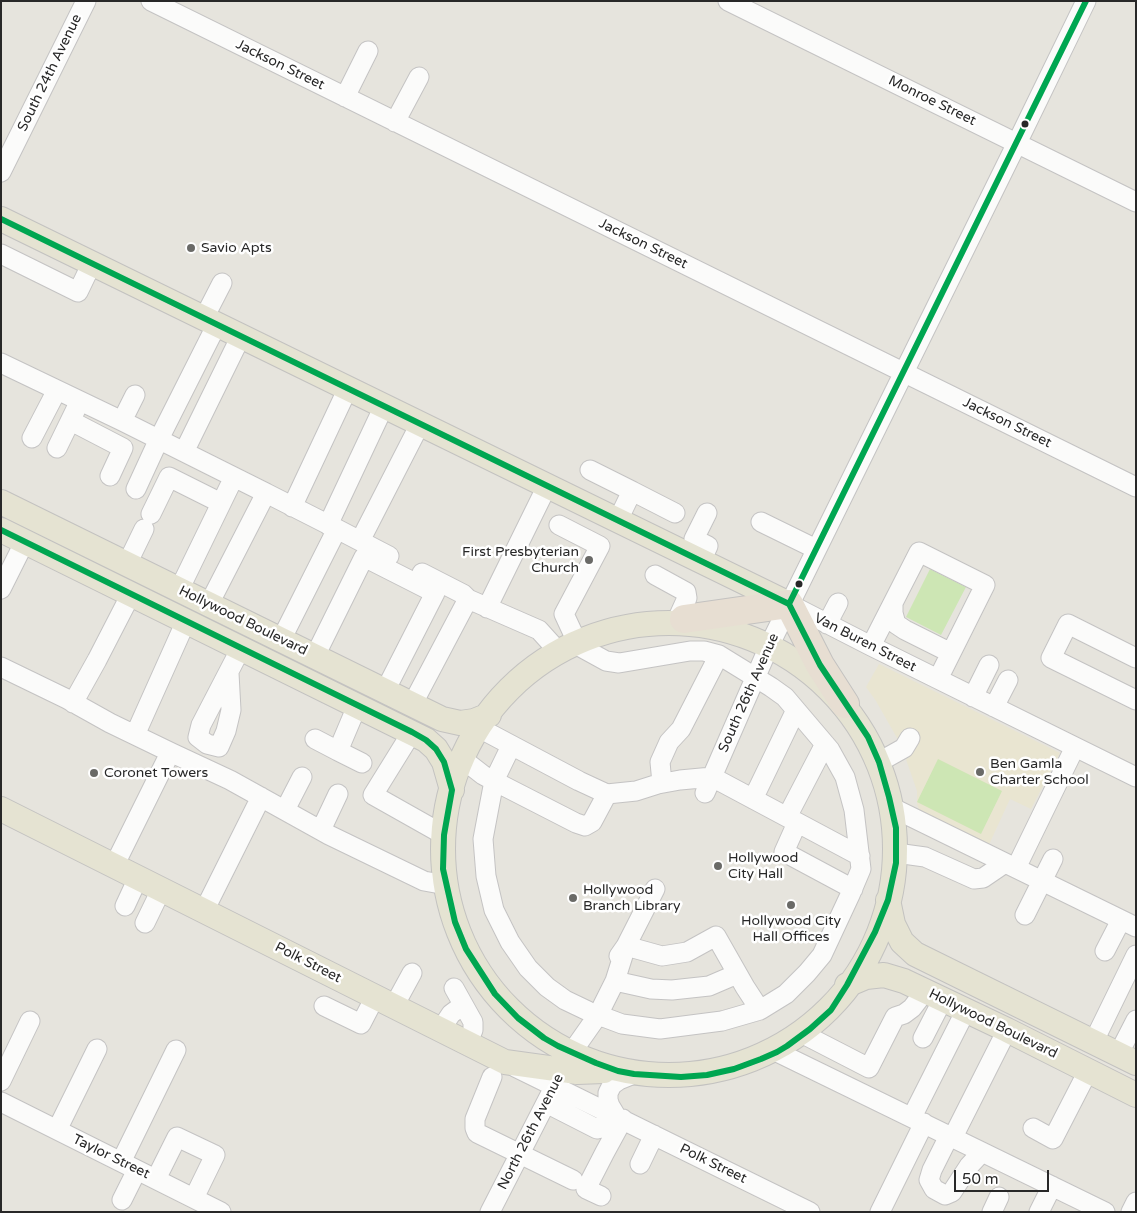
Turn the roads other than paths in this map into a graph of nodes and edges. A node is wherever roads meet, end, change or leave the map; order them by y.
1 (86, 1) edge
2 (151, 1) edge
3 (728, 1) edge
4 (1086, 1) edge
5 (368, 51) dead end
6 (419, 77) dead end
7 (345, 97) junction
8 (395, 122) junction
9 (1017, 143) junction
10 (1, 172) edge
11 (1136, 202) edge
12 (1, 219) edge
13 (1, 254) edge
14 (92, 263) junction
15 (222, 283) dead end
16 (210, 321) junction
17 (241, 336) junction
18 (1, 363) edge
19 (904, 372) junction
20 (348, 388) junction
21 (57, 390) junction
22 (135, 394) dead end
23 (80, 401) junction
24 (384, 406) junction
25 (71, 421) junction
26 (122, 421) junction
27 (420, 424) junction
28 (32, 438) dead end
29 (159, 439) junction
30 (57, 448) dead end
31 (184, 452) junction
32 (590, 470) dead end
33 (110, 476) dead end
34 (234, 477) junction
35 (547, 486) junction
36 (1136, 487) edge
37 (136, 488) dead end
38 (632, 491) junction
39 (266, 493) junction
40 (1, 502) edge
41 (221, 503) junction
42 (292, 507) junction
43 (675, 513) dead end
44 (707, 513) dead end
45 (618, 520) junction
46 (761, 522) dead end
47 (559, 525) dead end
48 (333, 527) junction
49 (1, 530) edge
50 (360, 541) junction
51 (25, 542) junction
52 (816, 549) junction
53 (702, 561) junction
54 (127, 564) junction
55 (655, 575) dead end
56 (1, 589) edge
57 (179, 590) junction
58 (131, 594) junction
59 (468, 599) junction
60 (838, 603) dead end
61 (209, 604) junction
62 (789, 604) junction
63 (892, 605) junction
64 (487, 608) junction
65 (681, 620) junction
66 (186, 621) junction
67 (827, 624) junction
68 (281, 640) junction
69 (770, 644) junction
70 (570, 646) junction
71 (871, 646) junction
72 (241, 648) junction
73 (951, 653) junction
74 (719, 655) junction
75 (315, 656) junction
76 (1136, 658) edge
77 (989, 665) dead end
78 (1, 667) edge
79 (229, 673) dead end
80 (756, 677) junction
81 (938, 679) junction
82 (1008, 680) dead end
83 (385, 692) junction
84 (973, 697) junction
85 (1136, 700) edge
86 (73, 703) junction
87 (844, 704) junction
88 (412, 705) junction
89 (358, 706) junction
90 (994, 707) junction
91 (796, 710) junction
92 (485, 722) junction
93 (412, 732) junction
94 (135, 735) junction
95 (910, 738) dead end
96 (315, 739) dead end
97 (825, 744) junction
98 (511, 746) junction
99 (1075, 748) junction
100 (338, 751) junction
101 (170, 752) junction
102 (464, 760) junction
103 (879, 762) junction
104 (362, 763) dead end
105 (302, 777) dead end
106 (1136, 777) edge
107 (494, 781) junction
108 (662, 783) junction
109 (709, 785) junction
110 (452, 790) junction
111 (338, 794) dead end
112 (607, 794) junction
113 (262, 797) junction
114 (753, 799) junction
115 (891, 807) junction
116 (1, 809) edge
117 (286, 810) junction
118 (792, 820) junction
119 (321, 830) junction
120 (444, 835) junction
121 (896, 853) junction
122 (860, 856) junction
123 (1053, 859) dead end
124 (114, 866) junction
125 (1010, 866) junction
126 (138, 878) junction
127 (1042, 881) junction
128 (446, 884) junction
129 (655, 889) dead end
130 (853, 889) junction
131 (162, 890) junction
132 (888, 900) junction
133 (125, 906) dead end
134 (204, 911) junction
135 (1024, 915) dead end
136 (145, 923) dead end
137 (1128, 923) edge
138 (626, 946) junction
139 (1105, 951) dead end
140 (1136, 955) edge
141 (412, 973) dead end
142 (737, 974) junction
143 (615, 981) junction
144 (848, 985) junction
145 (454, 988) dead end
146 (934, 995) junction
147 (384, 1001) junction
148 (463, 1005) junction
149 (324, 1006) dead end
150 (760, 1010) junction
151 (966, 1010) junction
152 (593, 1013) junction
153 (1136, 1020) edge
154 (30, 1021) dead end
155 (440, 1030) junction
156 (1008, 1031) junction
157 (803, 1034) junction
158 (922, 1038) dead end
159 (467, 1043) junction
160 (1093, 1043) junction
161 (96, 1049) dead end
162 (176, 1050) dead end
163 (778, 1052) junction
164 (1127, 1059) edge
165 (499, 1069) junction
166 (626, 1072) junction
167 (1092, 1073) junction
168 (556, 1076) junction
169 (1136, 1076) edge
170 (1, 1081) edge
171 (1136, 1095) edge
172 (1, 1102) edge
173 (616, 1116) junction
174 (918, 1120) junction
175 (1033, 1128) dead end
176 (57, 1130) junction
177 (654, 1135) junction
178 (951, 1137) junction
179 (982, 1152) junction
180 (520, 1155) junction
181 (640, 1164) dead end
182 (129, 1166) junction
183 (156, 1179) junction
184 (573, 1180) dead end
185 (1052, 1186) junction
186 (601, 1196) dead end
187 (194, 1198) junction
188 (122, 1200) dead end
189 (1136, 1202) edge
190 (783, 1206) edge
191 (1076, 1206) edge
192 (221, 1212) edge
193 (490, 1212) edge
194 (810, 1212) edge
195 (880, 1212) edge
196 (1039, 1212) edge
197 (1105, 1212) edge
198 (1131, 1212) edge

1 - 10 street, South 24th Avenue
2 - 7 street, Jackson Street
3 - 9 street, Monroe Street
4 - 9 street, South 26th Avenue
5 - 7 street
6 - 8 street
7 - 8 street, Jackson Street
8 - 19 street, Jackson Street
9 - 11 street, Monroe Street
9 - 19 street, South 26th Avenue
12 - 14 main road, Van Buren Street
13 - 14 street
14 - 16 main road, Van Buren Street
15 - 16 street
16 - 17 main road, Van Buren Street
16 - 29 street
17 - 20 main road, Van Buren Street
17 - 31 street
18 - 21 street
19 - 36 street, Jackson Street
19 - 52 street, South 26th Avenue
20 - 24 main road, Van Buren Street
20 - 42 street
21 - 23 street
21 - 28 street
22 - 26 street
23 - 25 street
23 - 26 street
24 - 27 main road, Van Buren Street
24 - 48 street
25 - 30 street
25 - 33 street
26 - 29 street
27 - 35 main road, Van Buren Street
27 - 50 street
29 - 31 street
29 - 37 street
31 - 34 street
32 - 38 street
34 - 39 street
34 - 41 street
35 - 45 main road, Van Buren Street
35 - 64 street
38 - 43 street
38 - 45 street
39 - 42 street
39 - 61 street
40 - 54 main road, Hollywood Boulevard
41 - 54 street
41 - 57 street
42 - 48 street
44 - 53 street
45 - 53 main road, Van Buren Street
46 - 52 street
47 - 70 street
48 - 50 street
48 - 68 street
49 - 51 main road, Hollywood Boulevard
50 - 59 street
51 - 56 street
51 - 58 main road, Hollywood Boulevard
52 - 62 street, South 26th Avenue
53 - 62 main road, Van Buren Street
54 - 57 main road, Hollywood Boulevard
55 - 65 street
57 - 61 main road, Hollywood Boulevard
58 - 66 main road, Hollywood Boulevard
58 - 86 street
59 - 64 street
59 - 88 street
60 - 67 street
61 - 68 main road, Hollywood Boulevard
62 - 65 highway
62 - 67 street, Van Buren Street
62 - 69 street, South 26th Avenue
62 - 87 highway
63 - 71 street
63 - 73 street
63 - 73 street
64 - 70 street
65 - 69 main road
65 - 70 main road
66 - 72 main road, Hollywood Boulevard
66 - 94 street
67 - 71 street, Van Buren Street
68 - 75 main road, Hollywood Boulevard
69 - 80 street, South 26th Avenue
69 - 87 main road
70 - 74 street
70 - 92 main road
71 - 81 street, Van Buren Street
72 - 79 street
72 - 89 main road, Hollywood Boulevard
73 - 81 street
74 - 80 street
74 - 108 street
75 - 83 main road, Hollywood Boulevard
75 - 83 street
76 - 85 street
77 - 84 street
78 - 86 street
80 - 91 street
80 - 109 street, South 26th Avenue
81 - 84 street, Van Buren Street
82 - 90 street
83 - 88 main road, Hollywood Boulevard
84 - 90 street, Van Buren Street
86 - 94 street
87 - 103 main road
88 - 92 main road, Hollywood Boulevard
89 - 93 main road, Hollywood Boulevard
89 - 100 street
90 - 99 street, Van Buren Street
91 - 97 street
91 - 114 street
92 - 98 street
92 - 102 main road
93 - 110 main road, Hollywood Boulevard
93 - 120 street
94 - 101 street
95 - 103 street
96 - 100 street
97 - 118 street
97 - 122 street
98 - 107 street
98 - 112 street
99 - 106 street, Van Buren Street
99 - 125 street
100 - 104 street
101 - 113 street
101 - 124 street
102 - 107 street
102 - 110 main road
103 - 115 main road
105 - 117 street
107 - 112 street
107 - 152 street
108 - 109 street
108 - 112 street
109 - 114 street
110 - 120 main road
111 - 119 street
113 - 117 street
113 - 134 street
114 - 118 street
115 - 121 main road
115 - 125 street
116 - 124 main road, Polk Street
117 - 119 street
118 - 122 street
118 - 130 street
119 - 128 street
120 - 128 main road
121 - 125 street
121 - 132 main road
122 - 130 street
123 - 127 street
124 - 126 main road, Polk Street
125 - 127 street
126 - 131 main road, Polk Street
126 - 133 street
127 - 135 street
127 - 137 street
128 - 168 main road
129 - 138 street, North 26th Avenue
130 - 150 street
131 - 134 main road, Polk Street
131 - 136 street
132 - 144 main road
132 - 160 main road, Hollywood Boulevard
134 - 147 main road, Polk Street
137 - 139 street
138 - 142 street
138 - 143 street, North 26th Avenue
138 - 152 street, North 26th Avenue
140 - 160 street
141 - 147 street
142 - 143 street
142 - 150 street
143 - 152 street, North 26th Avenue
144 - 146 main road, Hollywood Boulevard
144 - 157 main road
145 - 148 street
146 - 151 main road, Hollywood Boulevard
146 - 157 street
146 - 158 street
147 - 149 street
147 - 155 main road, Polk Street
148 - 155 street
148 - 159 street
150 - 152 street
151 - 156 main road, Hollywood Boulevard
151 - 174 street
152 - 168 street, North 26th Avenue
153 - 164 street
154 - 170 street
155 - 159 main road, Polk Street
156 - 164 main road
156 - 167 main road, Hollywood Boulevard
156 - 178 street
157 - 163 main road
159 - 165 main road, Polk Street
160 - 164 main road, Hollywood Boulevard
161 - 176 street
162 - 182 street
163 - 166 main road
163 - 174 street
165 - 168 main road, Polk Street
165 - 180 street
166 - 168 main road
166 - 173 street
167 - 169 main road
167 - 171 main road, Hollywood Boulevard
167 - 175 street
168 - 173 street, Polk Street
168 - 180 street, North 26th Avenue
172 - 176 street, Taylor Street
173 - 177 street, Polk Street
173 - 186 street
174 - 178 street
174 - 195 street
176 - 182 street, Taylor Street
177 - 181 street
177 - 190 street, Polk Street
178 - 179 street
178 - 179 street
179 - 185 street
180 - 184 street
180 - 193 street, North 26th Avenue
182 - 183 street, Taylor Street
182 - 188 street
183 - 187 street, Taylor Street
183 - 187 street
185 - 191 street
185 - 196 street
187 - 192 street, Taylor Street
189 - 198 street
190 - 194 street, Polk Street
191 - 197 street

